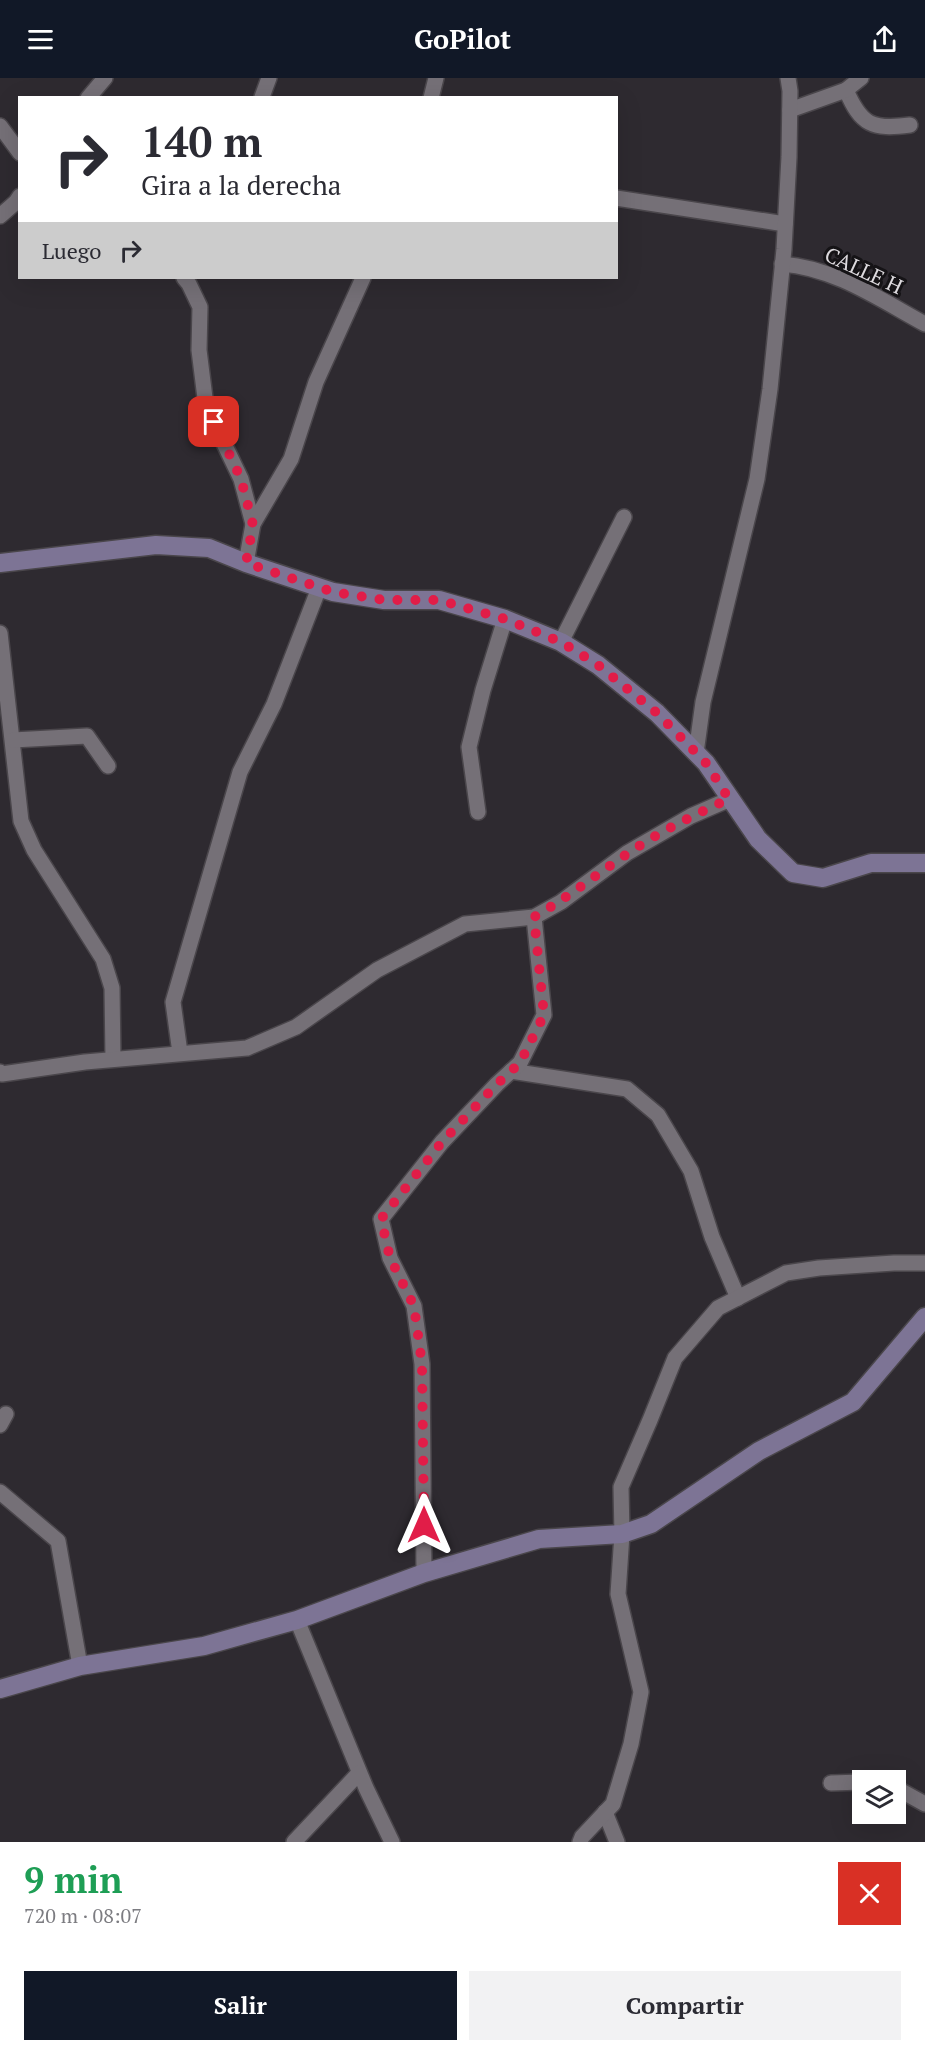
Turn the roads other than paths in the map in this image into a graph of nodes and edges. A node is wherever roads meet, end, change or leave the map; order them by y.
1 (105, 78) edge
2 (269, 78) edge
3 (436, 78) edge
4 (788, 78) edge
5 (861, 78) edge
6 (846, 90) junction
7 (89, 96) edge
8 (262, 96) edge
9 (432, 96) edge
10 (790, 110) junction
11 (910, 125) dead end
12 (0, 126) edge
13 (18, 150) edge
14 (618, 198) edge
15 (18, 199) edge
16 (0, 216) edge
17 (785, 224) junction
18 (782, 264) junction
19 (185, 279) edge
20 (363, 279) edge
21 (925, 324) edge
22 (624, 517) dead end
23 (253, 525) junction
24 (0, 563) edge
25 (246, 563) junction
26 (319, 588) junction
27 (505, 619) junction
28 (0, 633) edge
29 (561, 642) junction
30 (2, 681) edge
31 (13, 740) junction
32 (696, 753) junction
33 (108, 766) dead end
34 (729, 799) junction
35 (478, 812) dead end
36 (925, 863) edge
37 (534, 917) junction
38 (180, 1053) junction
39 (113, 1059) junction
40 (512, 1071) junction
41 (0, 1072) edge
42 (925, 1263) edge
43 (738, 1298) junction
44 (925, 1317) edge
45 (0, 1492) edge
46 (622, 1533) junction
47 (424, 1573) junction
48 (297, 1620) junction
49 (80, 1666) junction
50 (0, 1689) edge
51 (359, 1773) junction
52 (852, 1782) edge
53 (831, 1783) dead end
54 (906, 1794) edge
55 (925, 1804) edge
56 (605, 1812) junction
57 (577, 1840) edge
58 (294, 1842) edge
59 (392, 1842) edge
60 (617, 1842) edge

1 - 7 street
2 - 8 street
3 - 9 street
4 - 10 street
5 - 6 street
6 - 10 street
6 - 11 street
10 - 17 street
12 - 13 street
14 - 17 street
15 - 16 street
17 - 18 street
18 - 21 street, CALLE H
18 - 32 street
19 - 23 street
20 - 23 street
22 - 29 street
23 - 25 street
24 - 25 street
25 - 26 street
26 - 27 street
26 - 38 street
27 - 29 street
27 - 35 street
28 - 30 street
29 - 32 street
30 - 31 street
31 - 33 street
31 - 39 street
32 - 34 street
34 - 36 street
34 - 37 street
37 - 38 street
37 - 40 street
38 - 39 street
39 - 41 street
40 - 43 street
40 - 47 street
42 - 43 street
43 - 46 street
44 - 46 street
45 - 49 street
46 - 47 street
46 - 56 street
47 - 48 street
48 - 49 street
48 - 51 street
49 - 50 street
51 - 58 street
51 - 59 street
52 - 53 street
54 - 55 street
56 - 57 street
56 - 60 street

